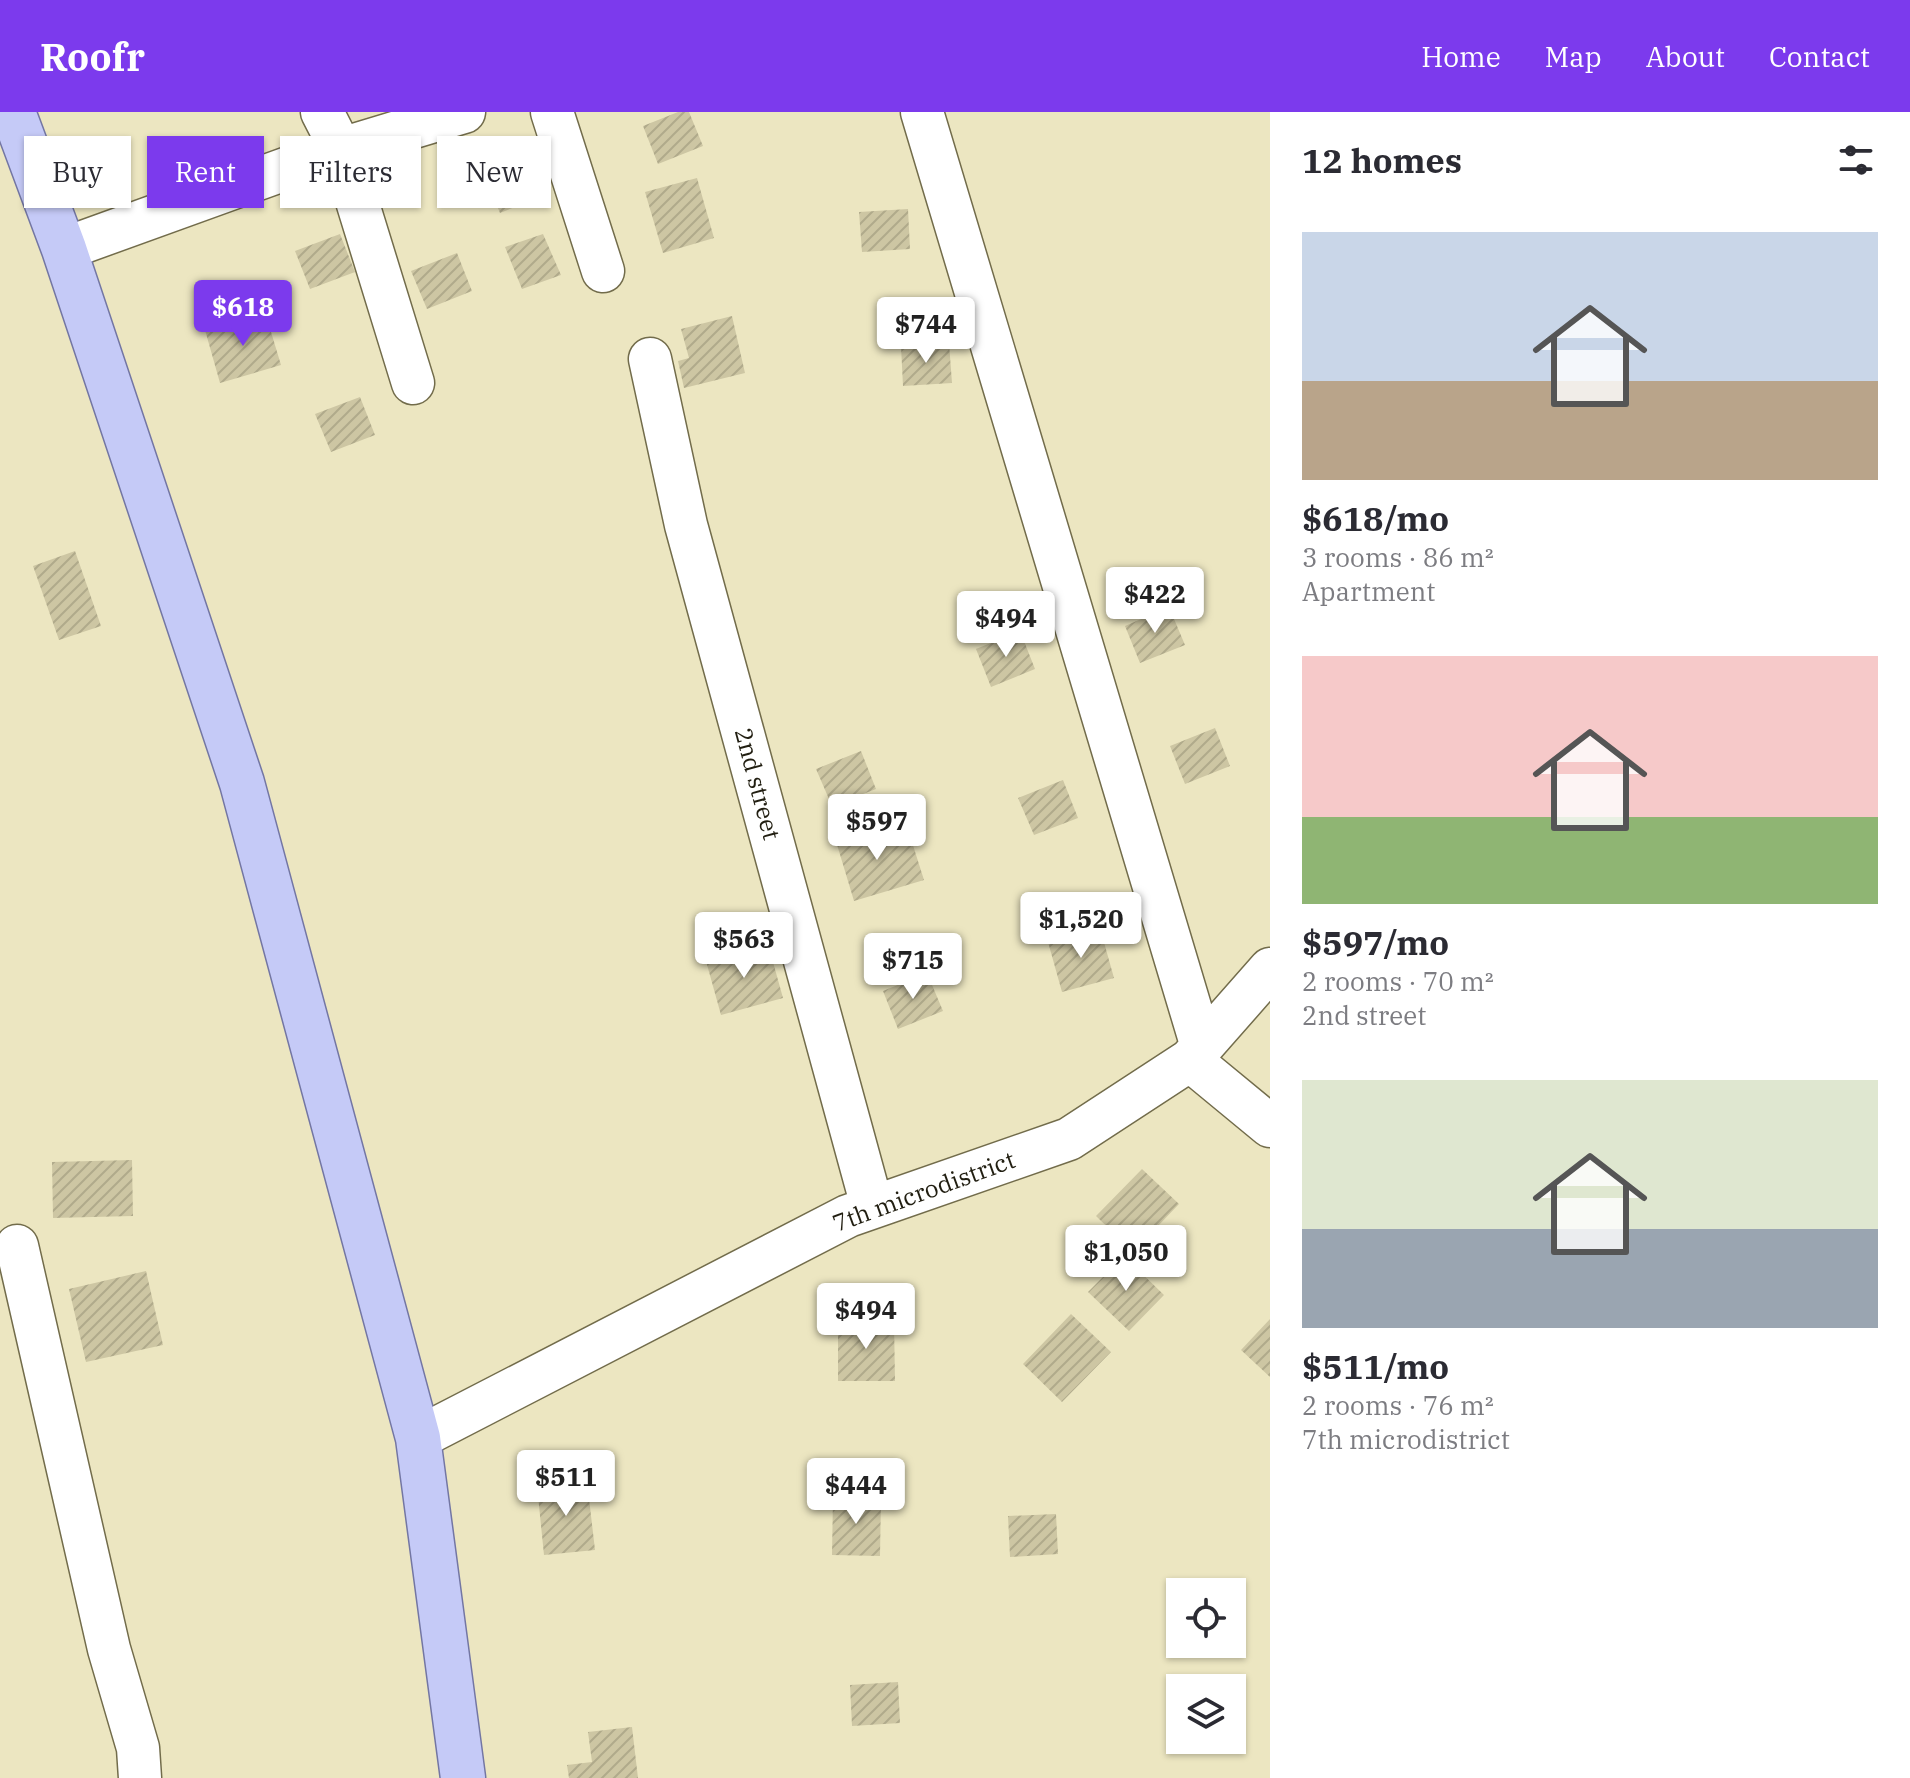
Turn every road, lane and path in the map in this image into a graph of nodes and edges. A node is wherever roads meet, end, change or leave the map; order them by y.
1 (13, 112) edge
2 (322, 112) edge
3 (464, 112) edge
4 (552, 112) edge
5 (922, 112) edge
6 (334, 136) edge
7 (384, 136) edge
8 (280, 171) edge
9 (359, 208) edge
10 (64, 249) junction
11 (603, 271) dead end
12 (650, 359) dead end
13 (413, 383) dead end
14 (1270, 969) edge
15 (1196, 1054) junction
16 (1270, 1126) edge
17 (872, 1206) junction
18 (17, 1246) dead end
19 (418, 1438) junction
20 (140, 1778) edge
21 (463, 1778) edge

1 - 10 main road
2 - 6 street
3 - 7 street
4 - 11 street
5 - 15 street
8 - 10 street
9 - 13 street
10 - 19 main road
12 - 17 street, 2nd street
14 - 15 street, 7th microdistrict
15 - 16 street
15 - 17 street, 7th microdistrict
17 - 19 street, 7th microdistrict
18 - 20 street
19 - 21 main road

